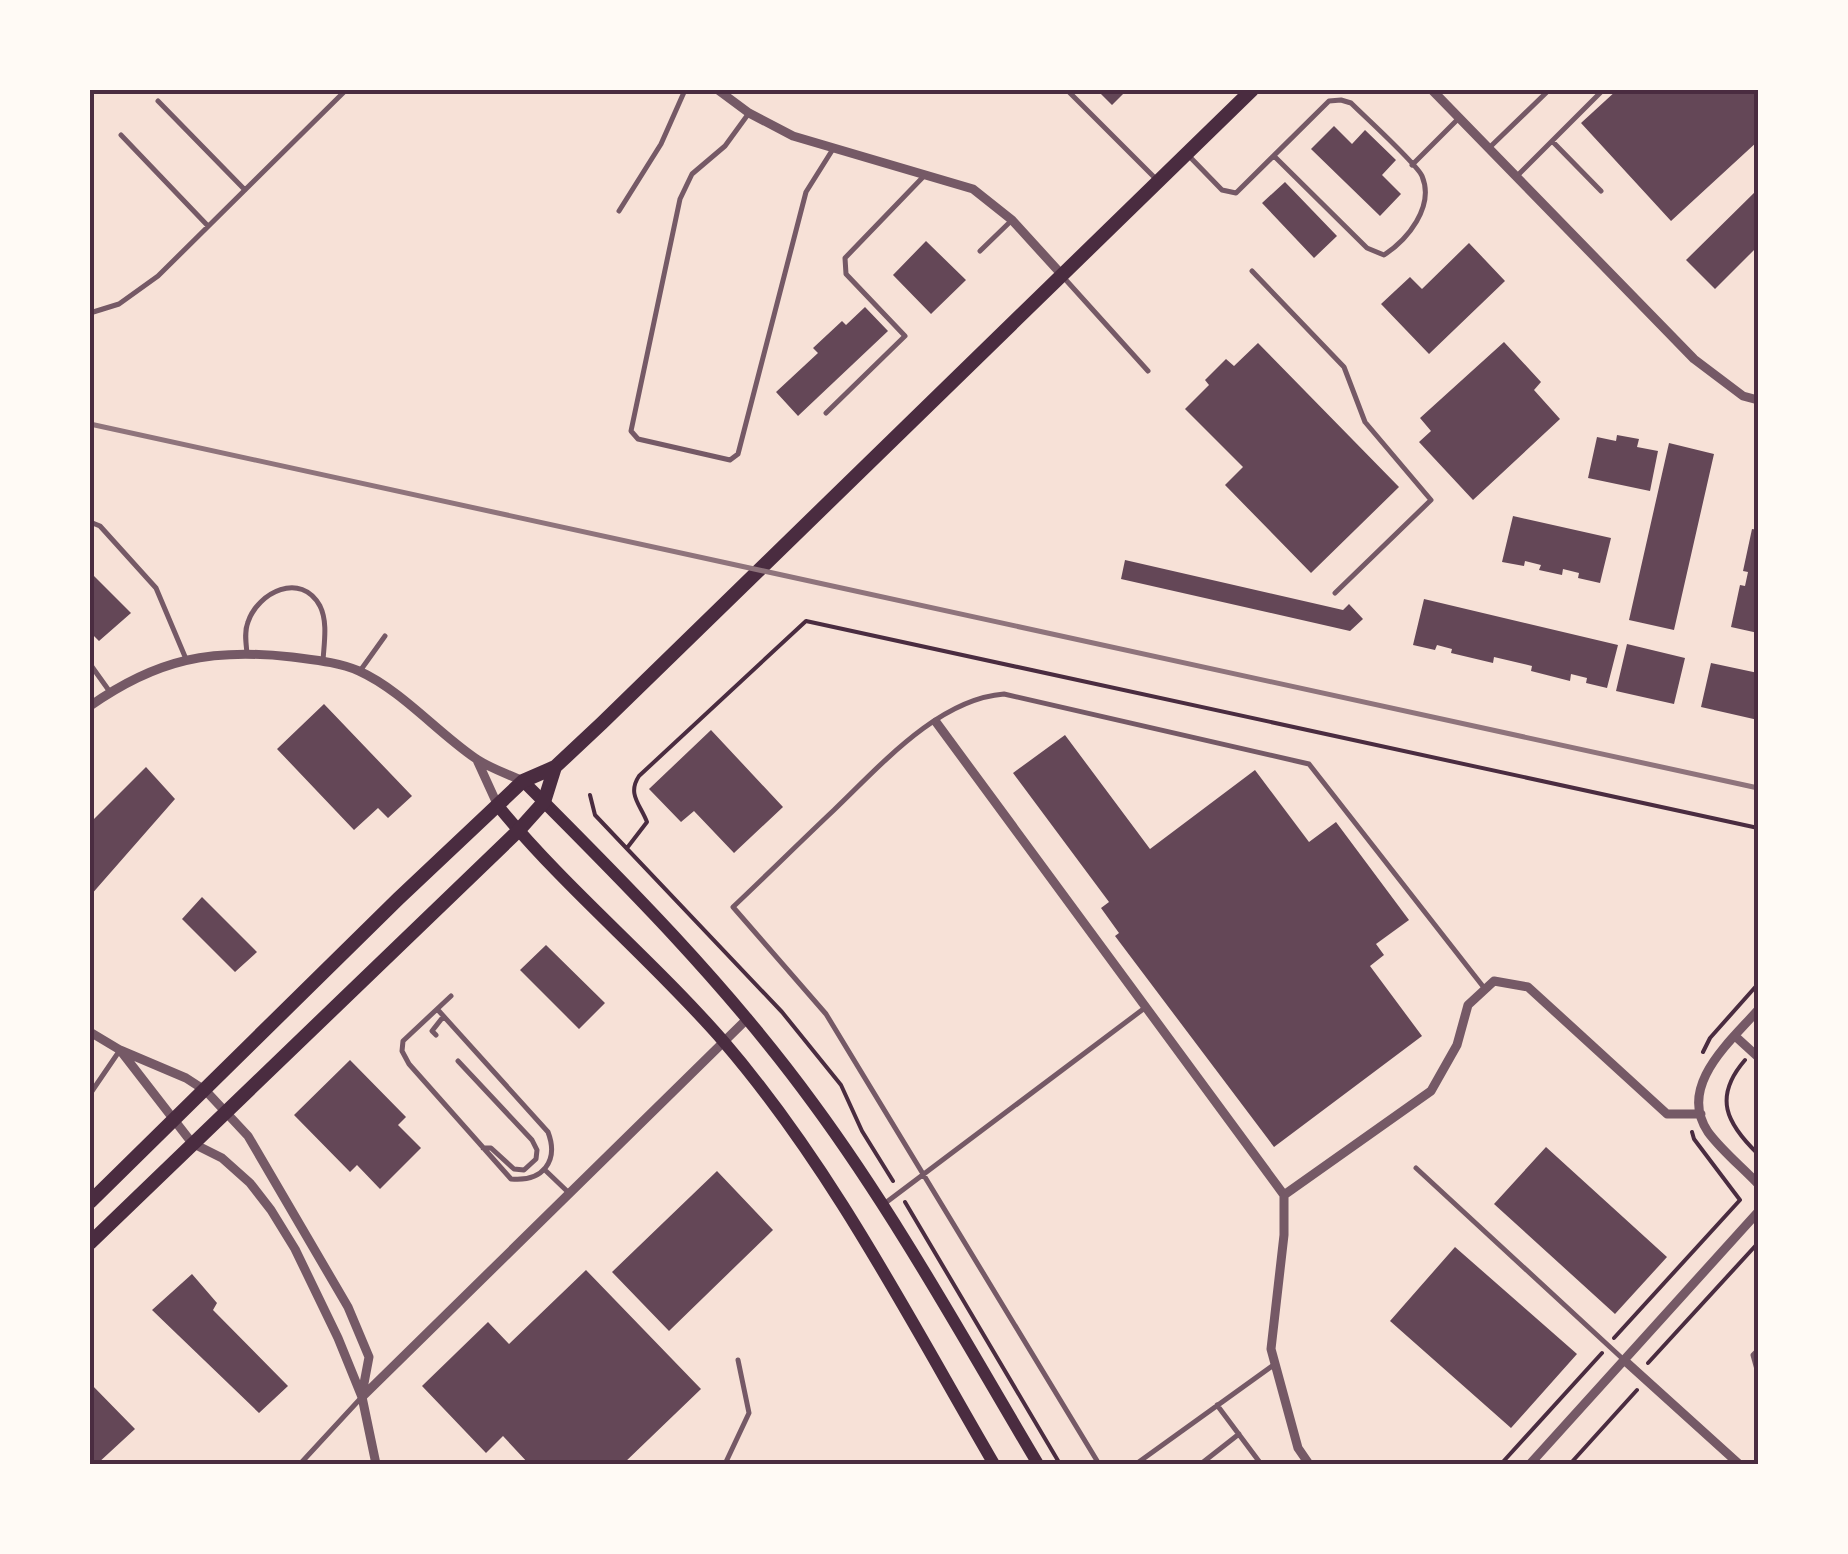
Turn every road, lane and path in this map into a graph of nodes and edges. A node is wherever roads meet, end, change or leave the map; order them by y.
1 (346, 90) edge
2 (684, 90) edge
3 (718, 90) edge
4 (742, 90) edge
5 (1067, 90) edge
6 (1252, 90) edge
7 (1432, 90) edge
8 (1549, 90) edge
9 (1603, 90) edge
10 (158, 101) dead end
11 (734, 102) junction
12 (749, 112) junction
13 (1459, 118) junction
14 (121, 135) dead end
15 (1552, 141) junction
16 (1489, 148) junction
17 (833, 149) junction
18 (1187, 154) junction
19 (1274, 156) junction
20 (1412, 165) junction
21 (926, 174) junction
22 (1516, 177) junction
23 (1159, 182) junction
24 (246, 190) junction
25 (1601, 191) dead end
26 (619, 211) dead end
27 (1012, 220) junction
28 (208, 226) junction
29 (980, 251) dead end
30 (1252, 270) dead end
31 (1062, 276) junction
32 (90, 313) edge
33 (1148, 371) dead end
34 (1758, 400) edge
35 (826, 414) dead end
36 (90, 522) edge
37 (1335, 593) dead end
38 (385, 636) dead end
39 (247, 653) junction
40 (186, 659) junction
41 (323, 660) junction
42 (90, 664) edge
43 (360, 672) junction
44 (110, 692) junction
45 (90, 706) edge
46 (936, 722) junction
47 (477, 760) junction
48 (555, 767) junction
49 (523, 782) junction
50 (544, 802) junction
51 (498, 806) junction
52 (518, 830) junction
53 (1758, 984) edge
54 (1485, 990) junction
55 (451, 996) dead end
56 (1146, 1007) junction
57 (1758, 1010) edge
58 (441, 1014) junction
59 (748, 1018) junction
60 (90, 1032) edge
61 (436, 1035) dead end
62 (1735, 1036) junction
63 (723, 1041) junction
64 (120, 1050) junction
65 (1755, 1054) edge
66 (458, 1061) dead end
67 (1695, 1066) dead end
68 (206, 1091) junction
69 (90, 1094) edge
70 (228, 1112) junction
71 (1686, 1114) junction
72 (1701, 1114) junction
73 (172, 1122) junction
74 (192, 1143) junction
75 (483, 1148) junction
76 (1758, 1154) edge
77 (1416, 1168) dead end
78 (546, 1171) junction
79 (925, 1173) junction
80 (1758, 1184) edge
81 (569, 1193) junction
82 (1284, 1195) junction
83 (90, 1202) edge
84 (883, 1204) junction
85 (1758, 1212) edge
86 (90, 1243) edge
87 (1758, 1244) edge
88 (1608, 1346) junction
89 (1758, 1350) edge
90 (738, 1360) dead end
91 (1624, 1360) junction
92 (1275, 1364) junction
93 (1758, 1373) edge
94 (1640, 1376) junction
95 (362, 1397) junction
96 (1218, 1405) junction
97 (1239, 1434) junction
98 (300, 1464) edge
99 (376, 1464) edge
100 (725, 1464) edge
101 (994, 1464) edge
102 (1038, 1464) edge
103 (1099, 1464) edge
104 (1136, 1464) edge
105 (1202, 1464) edge
106 (1262, 1464) edge
107 (1309, 1464) edge
108 (1501, 1464) edge
109 (1530, 1464) edge
110 (1570, 1464) edge
111 (1738, 1464) edge

1 - 24 lane
2 - 26 lane
3 - 11 street
4 - 11 street
5 - 23 lane
6 - 18 main road
7 - 13 street
8 - 16 lane
9 - 15 lane
10 - 24 lane
11 - 12 street
12 - 17 street
12 - 17 lane
13 - 16 street
13 - 20 lane
14 - 28 lane
15 - 22 lane
15 - 25 lane
16 - 22 street
17 - 21 street
18 - 19 lane
18 - 23 main road
19 - 20 lane
19 - 20 lane
21 - 27 street
21 - 35 lane
22 - 34 street
23 - 31 main road
24 - 28 lane
27 - 29 lane
27 - 31 street
28 - 32 lane
30 - 37 lane
31 - 33 lane
31 - 48 main road
36 - 40 lane
38 - 43 lane
39 - 40 street
39 - 41 street
39 - 41 lane
40 - 44 street
41 - 43 street
42 - 44 lane
43 - 47 street
44 - 45 street
46 - 54 lane
46 - 56 street
46 - 79 lane
47 - 49 street
47 - 51 street
48 - 49 main road
48 - 50 main road
49 - 50 main road
49 - 51 main road
50 - 52 main road
50 - 59 main road
51 - 52 main road
51 - 68 main road
52 - 63 main road
52 - 70 main road
53 - 67 path
54 - 71 street
54 - 82 street
55 - 58 lane
56 - 79 lane
56 - 82 street
57 - 62 street
58 - 61 lane
58 - 75 lane
58 - 78 lane
59 - 63 street
59 - 84 main road
60 - 64 street
62 - 65 street
62 - 72 street
63 - 81 street
63 - 101 main road
64 - 68 street
64 - 69 lane
64 - 73 street
65 - 76 path
66 - 75 lane
68 - 70 street
68 - 73 main road
70 - 74 main road
70 - 95 street
71 - 72 street
71 - 88 path
72 - 80 street
73 - 74 street
73 - 83 main road
74 - 86 main road
74 - 95 street
75 - 78 lane
77 - 88 lane
78 - 81 lane
79 - 84 lane
79 - 103 lane
81 - 95 street
82 - 92 street
84 - 102 main road
85 - 91 street
87 - 94 path
88 - 91 lane
88 - 108 path
89 - 93 lane
90 - 100 lane
91 - 94 street
91 - 109 street
92 - 96 lane
92 - 107 street
94 - 110 path
94 - 111 street
95 - 98 lane
95 - 99 street
96 - 97 lane
96 - 104 lane
97 - 105 lane
97 - 106 lane

